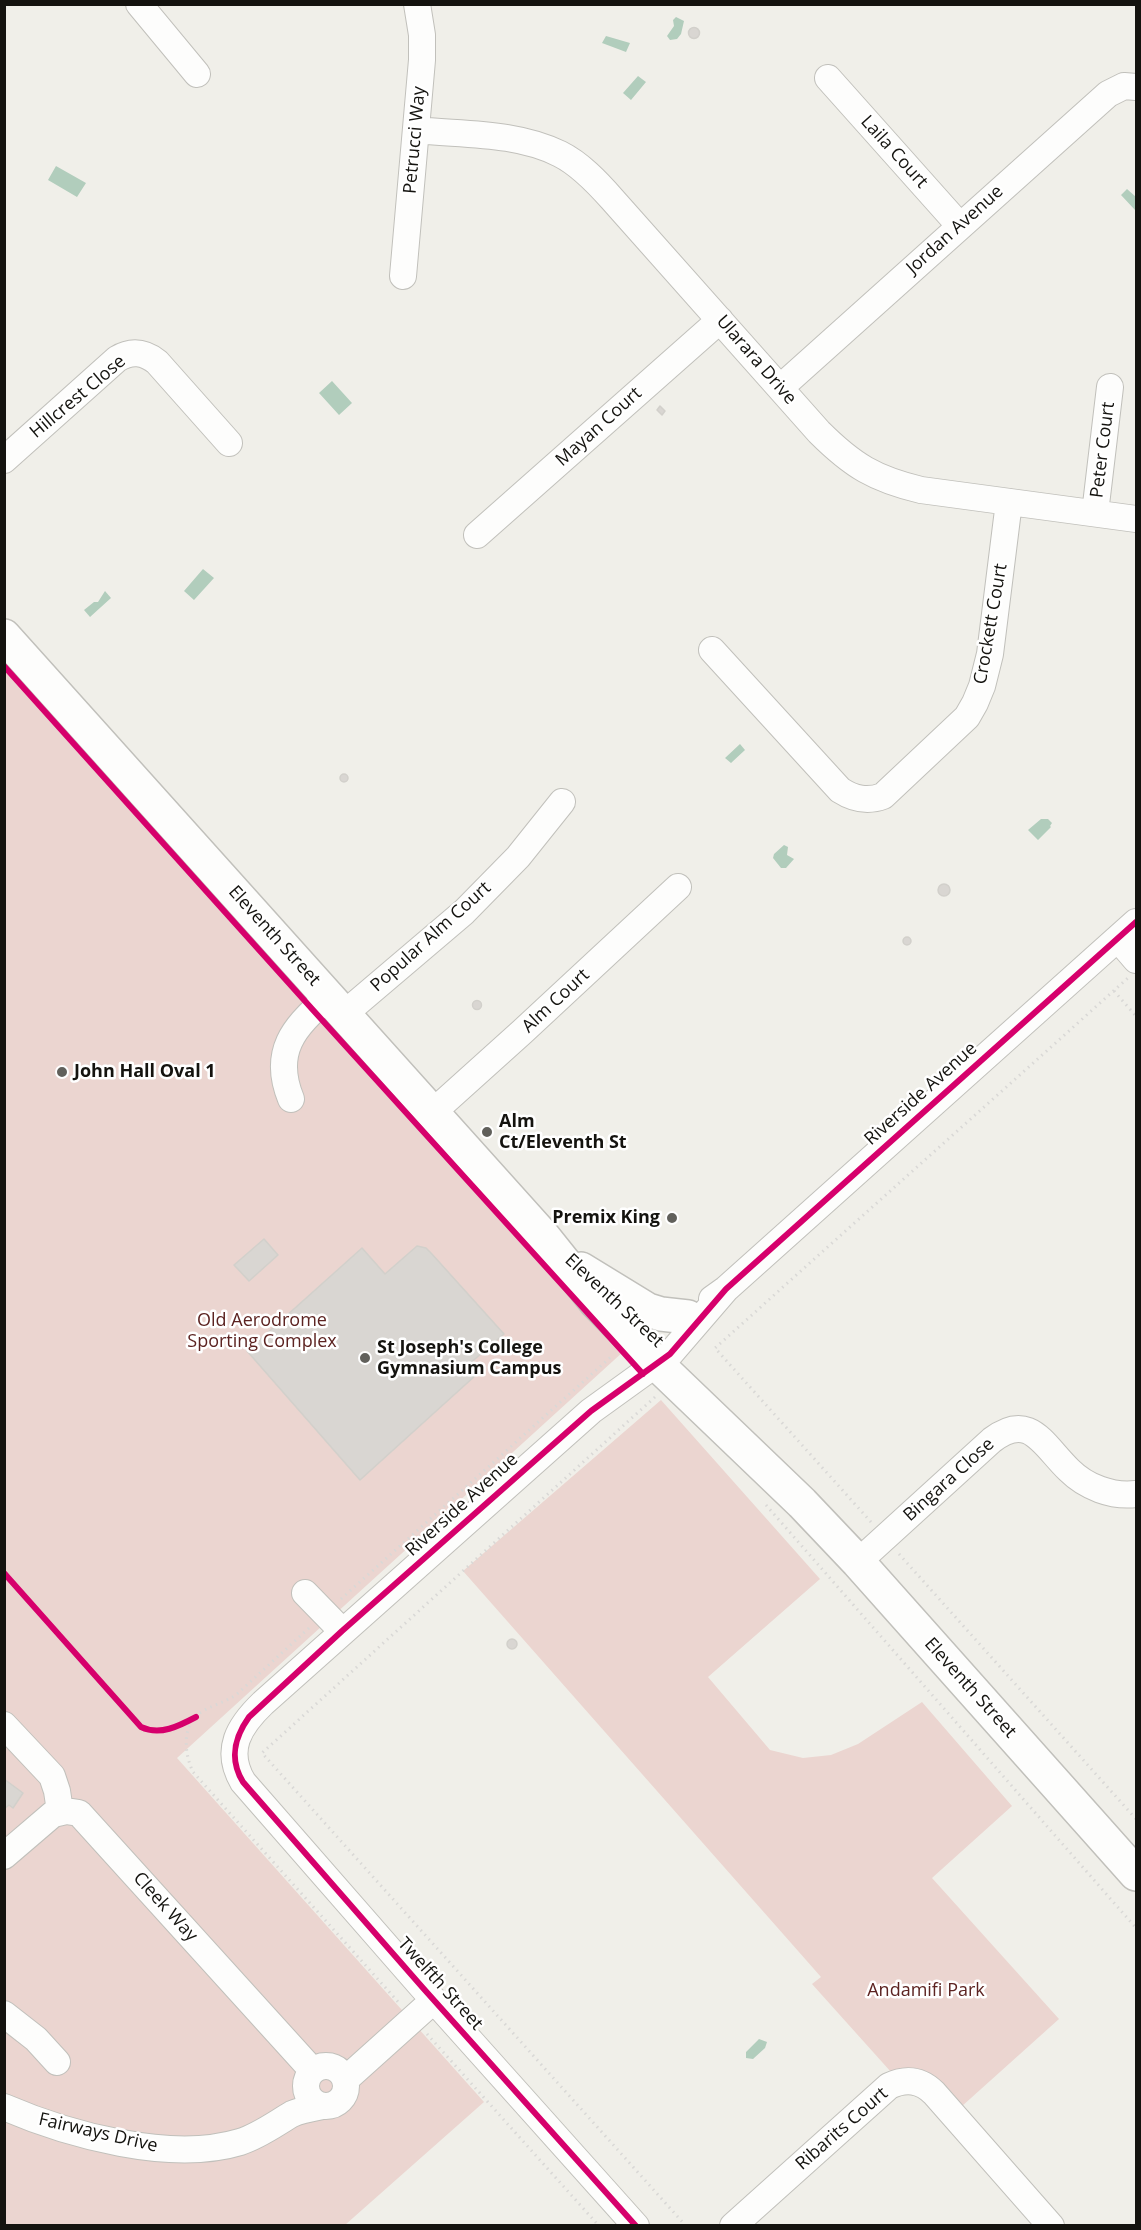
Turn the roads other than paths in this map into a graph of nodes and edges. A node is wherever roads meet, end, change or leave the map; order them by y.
1 (139, 4) edge
2 (417, 4) edge
3 (197, 74) dead end
4 (828, 78) dead end
5 (1137, 87) edge
6 (416, 130) junction
7 (960, 226) junction
8 (403, 276) dead end
9 (720, 320) junction
10 (1110, 387) dead end
11 (780, 388) junction
12 (229, 443) dead end
13 (4, 460) edge
14 (1010, 502) junction
15 (1095, 513) junction
16 (1137, 519) edge
17 (477, 535) dead end
18 (4, 636) edge
19 (712, 650) dead end
20 (562, 802) dead end
21 (678, 887) dead end
22 (1137, 922) edge
23 (1118, 939) junction
24 (1133, 969) edge
25 (336, 1006) junction
26 (291, 1100) dead end
27 (432, 1113) junction
28 (543, 1236) junction
29 (574, 1265) junction
30 (726, 1289) junction
31 (688, 1317) junction
32 (647, 1357) junction
33 (1137, 1494) edge
34 (858, 1562) junction
35 (305, 1593) dead end
36 (342, 1631) junction
37 (4, 1725) edge
38 (235, 1756) joint
39 (60, 1811) junction
40 (4, 1856) edge
41 (1135, 1869) edge
42 (428, 1994) junction
43 (4, 2014) edge
44 (57, 2062) dead end
45 (324, 2082) junction
46 (4, 2108) edge
47 (636, 2226) edge
48 (733, 2226) edge
49 (1051, 2226) edge

1 - 3 street
2 - 6 street, Petrucci Way
4 - 7 street, Laila Court
5 - 7 street, Jordan Avenue
6 - 8 street, Petrucci Way
6 - 9 street, Ularara Drive
7 - 11 street, Jordan Avenue
9 - 11 street, Ularara Drive
9 - 17 street, Mayan Court
10 - 15 street, Peter Court
11 - 14 street, Ularara Drive
12 - 13 street, Hillcrest Close
14 - 15 street, Ularara Drive
14 - 19 street, Crockett Court
15 - 16 street, Ularara Drive
18 - 25 main road, Eleventh Street
20 - 25 street, Popular Alm Court
21 - 27 street, Alm Court
22 - 23 street, Riverside Avenue
23 - 24 street
23 - 30 street, Riverside Avenue
25 - 26 street, Popular Alm Court
25 - 27 main road, Eleventh Street
27 - 28 main road, Eleventh Street
28 - 29 main road, Eleventh Street
28 - 32 main road, Eleventh Street
29 - 31 main road
29 - 32 main road, Eleventh Street
30 - 31 street, Riverside Avenue
30 - 32 street, Riverside Avenue
31 - 32 street, Riverside Avenue
32 - 34 main road, Eleventh Street
32 - 36 street, Riverside Avenue
33 - 34 street, Bingara Close
34 - 41 main road, Eleventh Street
35 - 36 street
36 - 38 street, Riverside Avenue
37 - 39 street
38 - 42 street, Twelfth Street
39 - 40 street
39 - 45 street, Cleek Way
42 - 45 street, Fairways Drive
42 - 47 street, Twelfth Street
43 - 44 street
45 - 46 street, Fairways Drive
48 - 49 street, Ribarits Court

